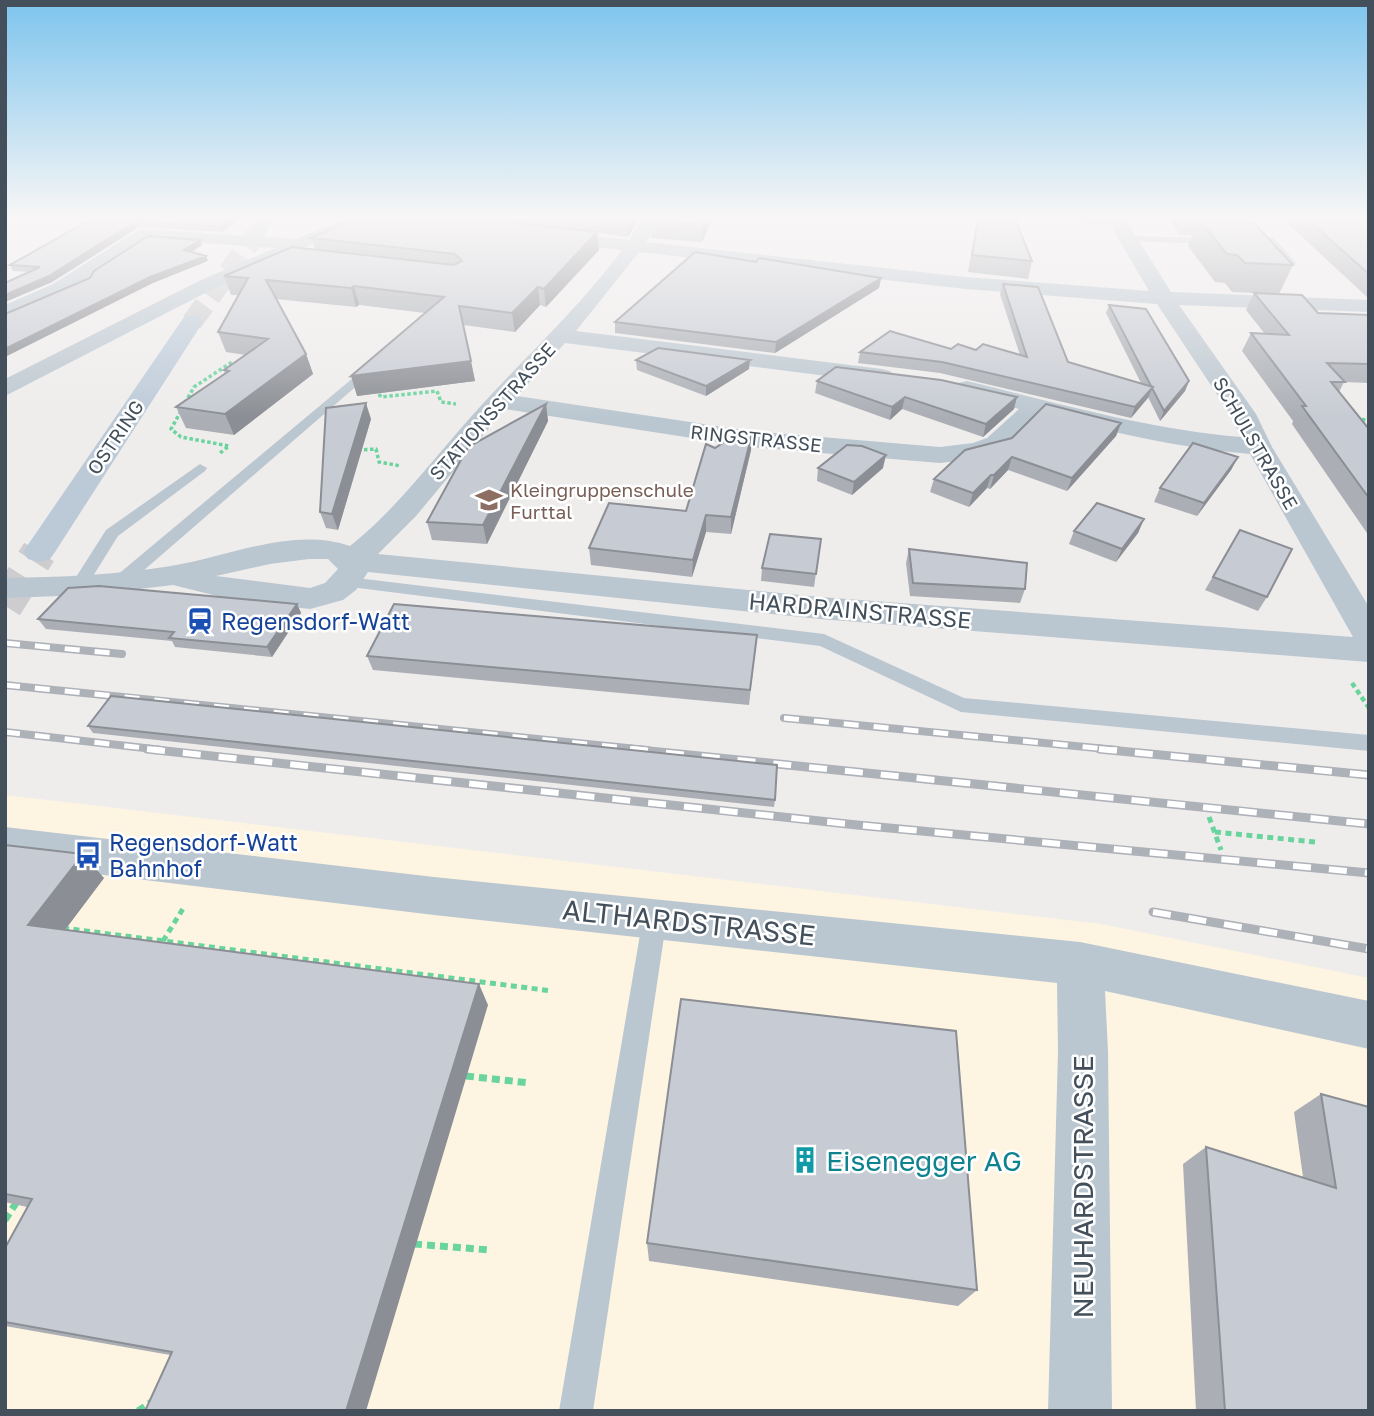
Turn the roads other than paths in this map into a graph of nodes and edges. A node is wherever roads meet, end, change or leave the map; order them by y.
1 (66, 285) edge
2 (206, 285) tunnel mouth
3 (602, 285) edge
4 (993, 285) edge
5 (1156, 285) edge
6 (1164, 298) junction
7 (1369, 306) edge
8 (5, 313) edge
9 (192, 322) tunnel mouth
10 (560, 336) junction
11 (387, 353) edge
12 (899, 378) edge
13 (939, 383) edge
14 (5, 389) edge
15 (1037, 404) junction
16 (495, 406) junction
17 (1259, 447) junction
18 (200, 468) road end
19 (39, 552) tunnel mouth
20 (350, 572) junction
21 (171, 576) junction
22 (122, 580) junction
23 (79, 585) junction
24 (5, 588) edge
25 (1369, 635) edge
26 (1369, 650) edge
27 (1369, 743) edge
28 (5, 845) edge
29 (655, 917) junction
30 (1080, 964) junction
31 (1369, 1025) edge
32 (576, 1411) edge
33 (1080, 1411) edge

1 - 8 street
2 - 14 street
3 - 10 street, STATIONSSTRASSE
4 - 6 street
5 - 6 street, SCHULSTRASSE
6 - 7 street
6 - 17 street, SCHULSTRASSE
9 - 19 main road, OSTRING
10 - 12 street
10 - 16 street, STATIONSSTRASSE
11 - 22 lane
13 - 15 street
15 - 16 street, RINGSTRASSE
15 - 17 street
16 - 20 street, STATIONSSTRASSE
17 - 25 street, SCHULSTRASSE
18 - 23 lane
20 - 21 street, HARDRAINSTRASSE
20 - 21 street, HARDRAINSTRASSE
20 - 26 street, HARDRAINSTRASSE
20 - 27 lane
21 - 22 street, HARDRAINSTRASSE
22 - 23 street, HARDRAINSTRASSE
23 - 24 street, HARDRAINSTRASSE
28 - 29 street, ALTHARDSTRASSE
29 - 30 street, ALTHARDSTRASSE
29 - 32 lane
30 - 31 street, ALTHARDSTRASSE
30 - 33 street, NEUHARDSTRASSE

